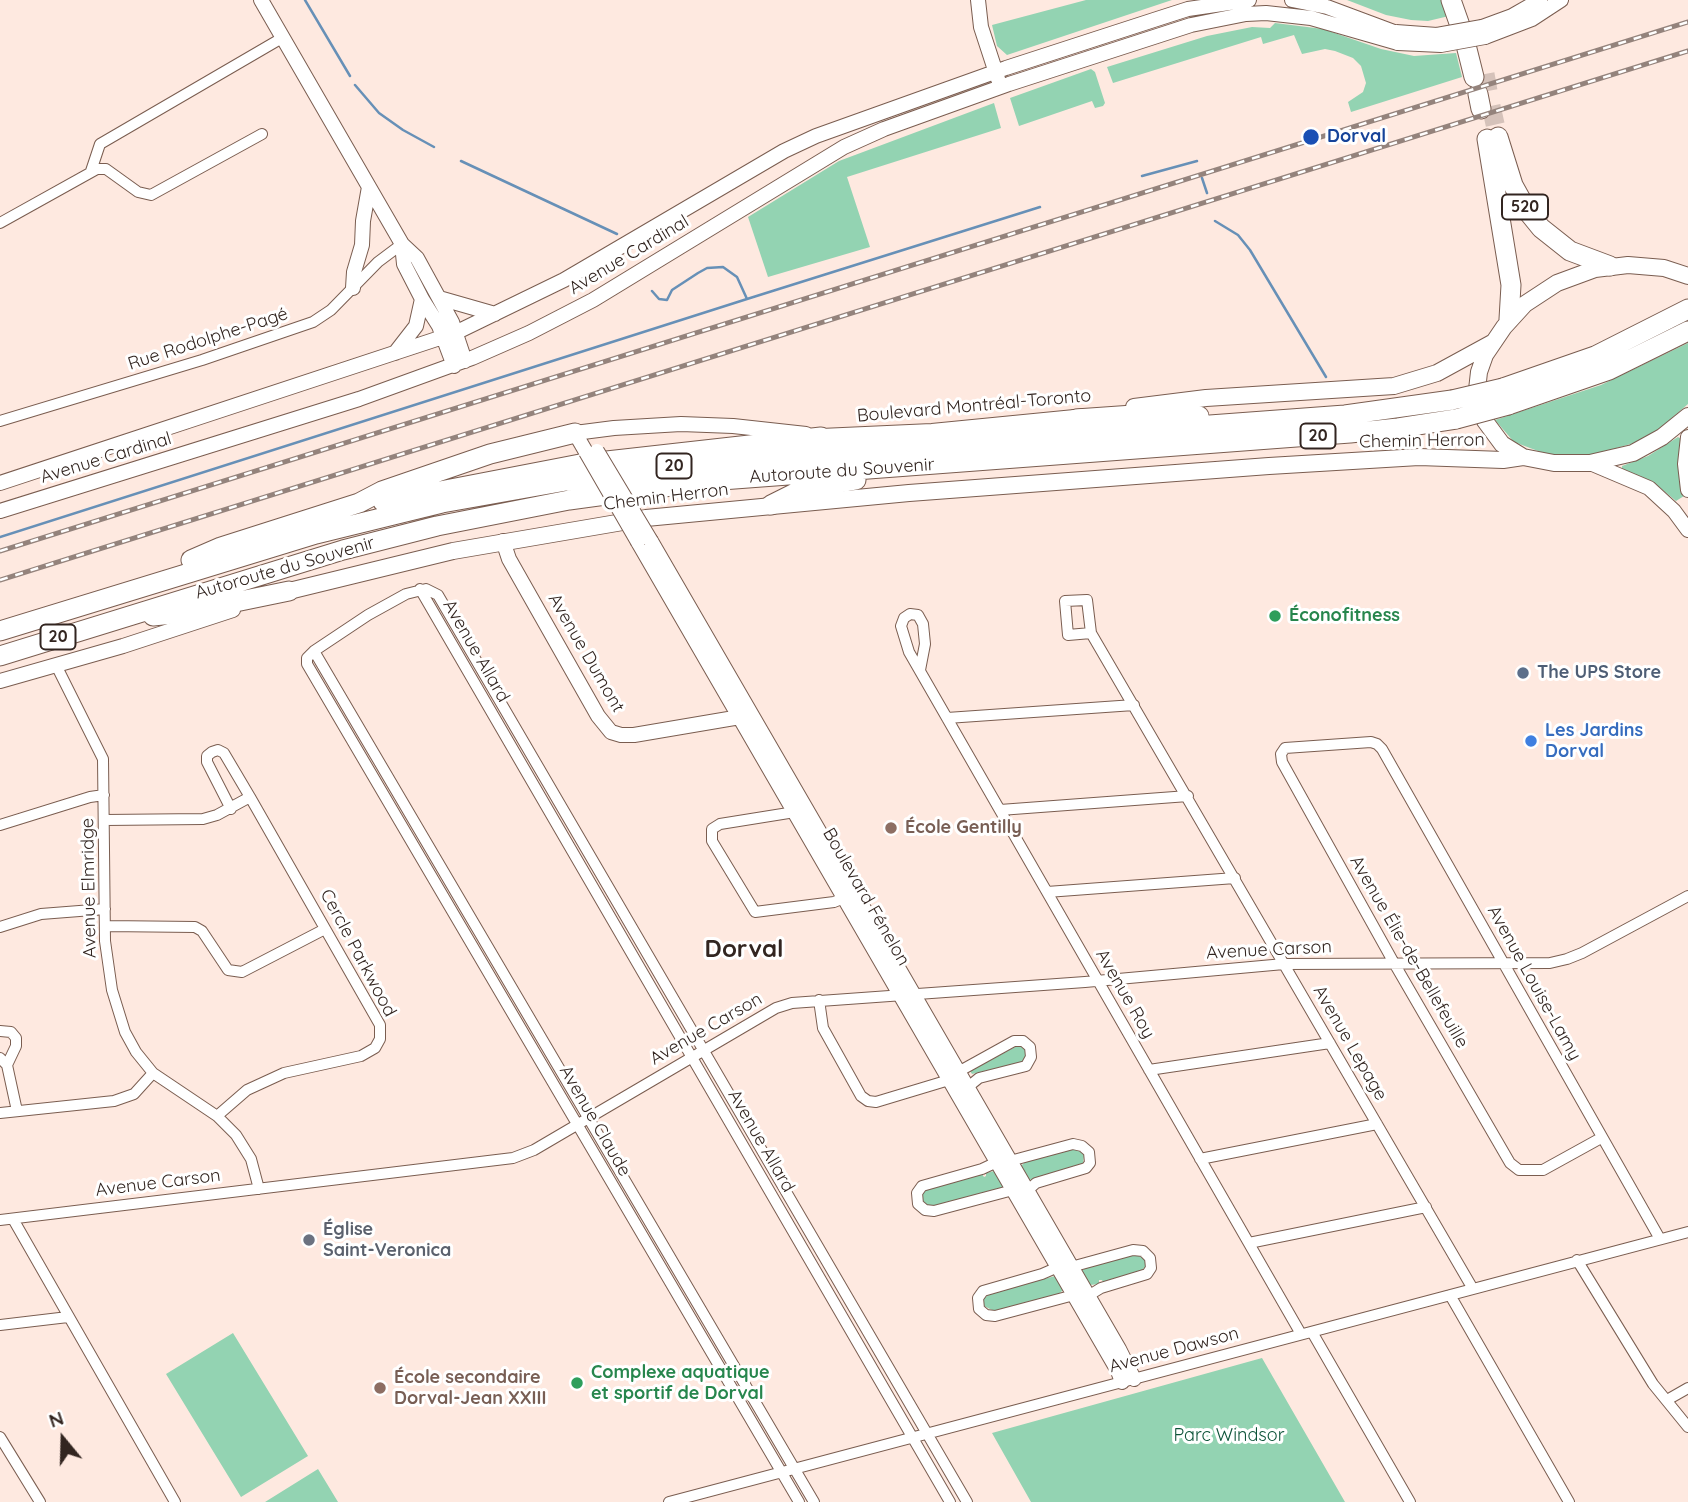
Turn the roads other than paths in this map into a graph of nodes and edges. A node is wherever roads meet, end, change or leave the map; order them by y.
1 (261, 0) edge
2 (978, 0) edge
3 (1210, 0) edge
4 (1249, 0) edge
5 (1292, 0) edge
6 (1451, 0) edge
7 (1463, 0) edge
8 (1540, 0) edge
9 (1561, 0) edge
10 (1262, 6) edge
11 (1188, 9) junction
12 (1484, 32) junction
13 (282, 38) junction
14 (1397, 38) junction
15 (996, 72) junction
16 (1000, 87) junction
17 (262, 134) dead end
18 (91, 170) junction
19 (369, 187) junction
20 (0, 223) edge
21 (402, 244) junction
22 (1610, 266) junction
23 (1686, 271) edge
24 (353, 288) junction
25 (439, 298) junction
26 (422, 299) junction
27 (1688, 309) edge
28 (495, 314) junction
29 (1509, 320) junction
30 (1688, 331) edge
31 (449, 335) junction
32 (1492, 343) junction
33 (394, 354) junction
34 (460, 363) junction
35 (1506, 396) junction
36 (1454, 409) junction
37 (1688, 416) edge
38 (1076, 419) junction
39 (0, 421) edge
40 (1270, 421) junction
41 (580, 432) junction
42 (821, 437) junction
43 (1688, 437) edge
44 (1523, 457) junction
45 (1687, 462) edge
46 (1590, 463) junction
47 (920, 465) junction
48 (0, 483) edge
49 (1688, 490) edge
50 (359, 503) junction
51 (771, 505) junction
52 (0, 511) edge
53 (1688, 530) edge
54 (503, 541) junction
55 (420, 590) junction
56 (289, 591) junction
57 (93, 602) junction
58 (114, 620) junction
59 (0, 631) edge
60 (1091, 633) dead end
61 (314, 651) junction
62 (0, 656) edge
63 (56, 665) junction
64 (920, 670) dead end
65 (0, 681) edge
66 (1135, 705) junction
67 (745, 716) junction
68 (947, 718) junction
69 (1377, 744) joint
70 (527, 747) junction
71 (515, 753) junction
72 (104, 795) junction
73 (1188, 796) junction
74 (250, 797) junction
75 (231, 809) junction
76 (1000, 810) junction
77 (801, 811) junction
78 (105, 820) junction
79 (0, 825) edge
80 (1235, 878) junction
81 (1047, 892) junction
82 (612, 893) junction
83 (1688, 896) edge
84 (844, 898) junction
85 (600, 900) junction
86 (105, 909) junction
87 (106, 926) junction
88 (0, 927) edge
89 (326, 929) junction
90 (491, 952) junction
91 (479, 958) junction
92 (1394, 963) junction
93 (1503, 963) junction
94 (1284, 964) junction
95 (1098, 981) junction
96 (907, 994) junction
97 (819, 1000) junction
98 (0, 1031) edge
99 (1330, 1043) junction
100 (704, 1051) junction
101 (693, 1057) junction
102 (4, 1062) edge
103 (1149, 1070) junction
104 (153, 1073) junction
105 (954, 1076) junction
106 (968, 1087) junction
107 (17, 1111) junction
108 (0, 1113) edge
109 (217, 1116) junction
110 (589, 1118) junction
111 (1377, 1124) junction
112 (577, 1125) junction
113 (1601, 1138) junction
114 (1200, 1159) junction
115 (1003, 1162) junction
116 (259, 1189) junction
117 (1020, 1190) junction
118 (1426, 1207) junction
119 (13, 1219) junction
120 (0, 1220) edge
121 (1688, 1232) edge
122 (1660, 1239) junction
123 (815, 1241) junction
124 (1248, 1243) junction
125 (802, 1248) junction
126 (1577, 1260) junction
127 (1064, 1267) junction
128 (1473, 1289) junction
129 (693, 1295) junction
130 (1081, 1295) junction
131 (1450, 1295) junction
132 (681, 1302) junction
133 (68, 1317) junction
134 (0, 1325) edge
135 (1306, 1333) junction
136 (1128, 1381) junction
137 (1688, 1388) edge
138 (1667, 1400) junction
139 (1688, 1427) edge
140 (927, 1433) junction
141 (0, 1437) edge
142 (912, 1437) junction
143 (794, 1468) junction
144 (781, 1472) junction
145 (40, 1502) edge
146 (175, 1502) edge
147 (668, 1502) edge
148 (799, 1502) edge
149 (814, 1502) edge
150 (950, 1502) edge
151 (967, 1502) edge
152 (1410, 1502) edge
153 (1569, 1502) edge

1 - 13 main road
2 - 15 main road
3 - 11 main road
4 - 11 main road, Avenue Cardinal
5 - 14 main road
6 - 7 highway
8 - 12 main road
9 - 12 main road
10 - 14 main road, Avenue Cardinal
10 - 16 main road, Avenue Cardinal
11 - 15 main road, Avenue Cardinal
12 - 14 main road, bridge
13 - 18 street
13 - 19 main road
15 - 16 main road
15 - 28 main road, Avenue Cardinal
16 - 34 main road, Avenue Cardinal
17 - 18 street
18 - 20 street
19 - 21 main road
19 - 24 main road
21 - 24 street, Rue Rodolphe-Pagé
21 - 25 main road
21 - 26 main road
22 - 23 main road
22 - 29 main road
22 - 29 highway, 520
24 - 39 street, Rue Rodolphe-Pagé
25 - 28 main road
25 - 31 main road
26 - 31 main road
26 - 33 main road
27 - 35 highway, Autoroute du Souvenir / 20
28 - 31 main road, Avenue Cardinal
29 - 32 main road
30 - 35 highway, Autoroute du Souvenir / 20
31 - 33 main road, Avenue Cardinal
31 - 34 main road
32 - 38 main road, Boulevard Montréal-Toronto
32 - 44 main road
33 - 48 main road, Avenue Cardinal
34 - 52 main road, Avenue Cardinal
35 - 36 highway, Autoroute du Souvenir / 20, bridge
36 - 40 highway, Autoroute du Souvenir / 20
36 - 47 highway, Autoroute du Souvenir / 20
37 - 46 main road
38 - 40 highway
38 - 42 main road, Boulevard Montréal-Toronto
40 - 57 highway, Autoroute du Souvenir / 20
41 - 42 main road, Boulevard Montréal-Toronto
41 - 50 highway
41 - 67 main road, Boulevard Fénelon, bridge
42 - 50 highway
43 - 45 main road
44 - 46 main road
44 - 51 main road, Chemin Herron
45 - 49 main road
46 - 53 main road
47 - 51 highway
47 - 58 highway, Autoroute du Souvenir / 20
50 - 57 highway
51 - 54 main road, Chemin Herron
54 - 56 main road, Chemin Herron
54 - 67 main road, Avenue Dumont
55 - 61 street
55 - 70 street, Avenue Allard
55 - 71 street, Avenue Allard
56 - 58 highway
56 - 63 main road, Chemin Herron
57 - 59 highway, Autoroute du Souvenir / 20
58 - 62 highway, Autoroute du Souvenir / 20
60 - 66 street, Avenue Lepage
61 - 90 street, Avenue Claude
61 - 91 street, Avenue Claude
63 - 65 main road, Chemin Herron
63 - 72 street, Avenue Elmridge
64 - 68 street, Avenue Roy
66 - 68 street
66 - 73 street, Avenue Lepage
67 - 77 main road, Boulevard Fénelon
68 - 76 street, Avenue Roy
69 - 92 street, Avenue Élie-de-Bellefeuille
69 - 93 street, Avenue Louise-Lamy
70 - 71 street
70 - 82 street, Avenue Allard
71 - 85 street, Avenue Allard
72 - 78 street, Avenue Elmridge
72 - 79 street
73 - 76 street
73 - 80 street, Avenue Lepage
74 - 75 street
74 - 75 street, Cercle Parkwood
74 - 89 street, Cercle Parkwood
75 - 78 street
76 - 81 street, Avenue Roy
77 - 84 main road, Boulevard Fénelon
77 - 84 street
77 - 96 main road, Boulevard Fénelon
78 - 86 street, Avenue Elmridge
80 - 81 street
80 - 94 street, Avenue Lepage
81 - 95 street, Avenue Roy
82 - 85 street
82 - 100 street, Avenue Allard
83 - 93 street, Avenue Carson
84 - 96 main road, Boulevard Fénelon
85 - 101 street, Avenue Allard
86 - 87 street, Avenue Elmridge
86 - 88 street
87 - 89 street
87 - 104 street, Avenue Elmridge
89 - 109 street, Cercle Parkwood
90 - 91 street
90 - 110 street, Avenue Claude
91 - 112 street, Avenue Claude
92 - 93 street, Avenue Carson
92 - 94 street, Avenue Carson
92 - 113 street, Avenue Élie-de-Bellefeuille
93 - 113 street, Avenue Louise-Lamy
94 - 95 street, Avenue Carson
94 - 99 street, Avenue Lepage
95 - 96 street, Avenue Carson
95 - 103 street, Avenue Roy
96 - 97 street, Avenue Carson
96 - 105 main road, Boulevard Fénelon
97 - 100 street, Avenue Carson
97 - 105 street
98 - 102 street
99 - 103 street
99 - 111 street, Avenue Lepage
100 - 101 street, Avenue Carson
100 - 123 street, Avenue Allard
101 - 110 street, Avenue Carson
101 - 125 street, Avenue Allard
102 - 107 street
103 - 114 street, Avenue Roy
104 - 107 street
104 - 109 street, Avenue Elmridge
105 - 106 main road, Boulevard Fénelon
105 - 106 street
105 - 115 main road, Boulevard Fénelon
106 - 115 main road, Boulevard Fénelon
107 - 108 street
109 - 116 street, Avenue Elmridge
110 - 112 street, Avenue Carson
110 - 129 street, Avenue Claude
111 - 114 street
111 - 118 street, Avenue Lepage
112 - 116 street, Avenue Carson
112 - 132 street, Avenue Claude
113 - 122 street, Avenue Louise-Lamy
114 - 124 street, Avenue Roy
115 - 117 main road, Boulevard Fénelon
115 - 117 street
115 - 117 street
116 - 119 street, Avenue Carson
117 - 127 main road, Boulevard Fénelon
118 - 124 street
118 - 128 street, Avenue Lepage
119 - 120 street, Avenue Carson
119 - 133 street
121 - 122 street, Avenue Dawson
122 - 126 street, Avenue Dawson
123 - 125 street
123 - 140 street, Avenue Allard
124 - 135 street, Avenue Roy
125 - 142 street, Avenue Allard
126 - 128 street, Avenue Dawson
126 - 138 street
127 - 130 main road, Boulevard Fénelon
127 - 130 street
127 - 130 street
128 - 131 street, Avenue Dawson
129 - 132 street
129 - 143 street, Avenue Claude
130 - 136 main road, Boulevard Fénelon
131 - 135 street, Avenue Dawson
131 - 153 street
132 - 144 street, Avenue Claude
133 - 134 street
133 - 146 street
135 - 136 street, Avenue Dawson
135 - 152 street, Avenue Roy
136 - 140 street, Avenue Dawson
137 - 138 street
138 - 139 street
140 - 142 street, Avenue Dawson
140 - 151 street, Avenue Allard
141 - 145 street
142 - 143 street, Avenue Dawson
142 - 150 street, Avenue Allard
143 - 144 street, Avenue Dawson
143 - 149 street, Avenue Claude
144 - 147 street, Avenue Dawson
144 - 148 street, Avenue Claude

